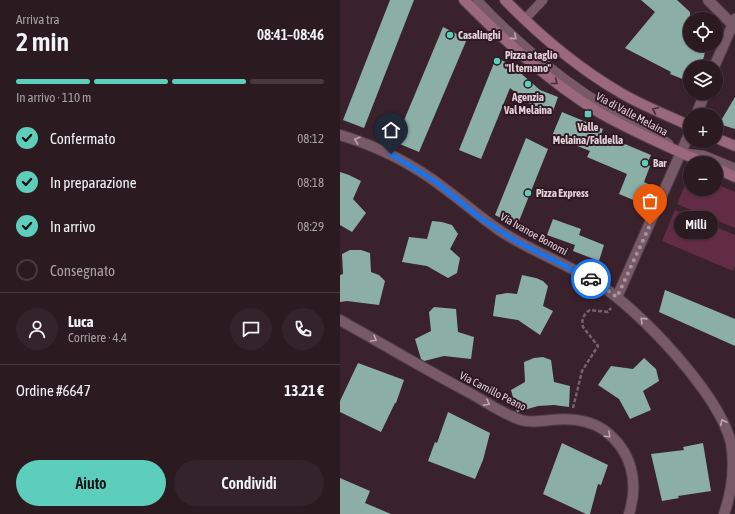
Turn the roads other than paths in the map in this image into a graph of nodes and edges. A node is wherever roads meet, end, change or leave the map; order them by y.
1 (464, 0) edge
2 (477, 0) edge
3 (505, 0) edge
4 (543, 0) edge
5 (708, 0) edge
6 (524, 19) junction
7 (734, 21) edge
8 (717, 60) edge
9 (683, 123) edge
10 (340, 134) edge
11 (723, 141) edge
12 (735, 146) edge
13 (683, 148) edge
14 (681, 153) junction
15 (688, 156) edge
16 (735, 168) edge
17 (723, 171) edge
18 (735, 177) edge
19 (617, 297) junction
20 (340, 320) edge
21 (629, 514) edge
22 (724, 514) edge

1 -> 14 main road, Via di Valle Melaina
2 -> 14 lane, Via di Valle Melaina
3 - 6 main road, Via di Valle Melaina
4 - 6 lane
5 - 7 street
9 -> 6 main road, Via di Valle Melaina
7 - 8 street
19 -> 10 street, Via Ivanoe Bonomi
11 - 12 main road
13 - 14 street
14 - 15 main road, Via di Valle Melaina
14 - 16 lane, Via di Valle Melaina
14 - 19 street
17 - 18 main road
22 -> 19 street, Via Ivanoe Bonomi
20 -> 21 street, Via Camillo Peano

